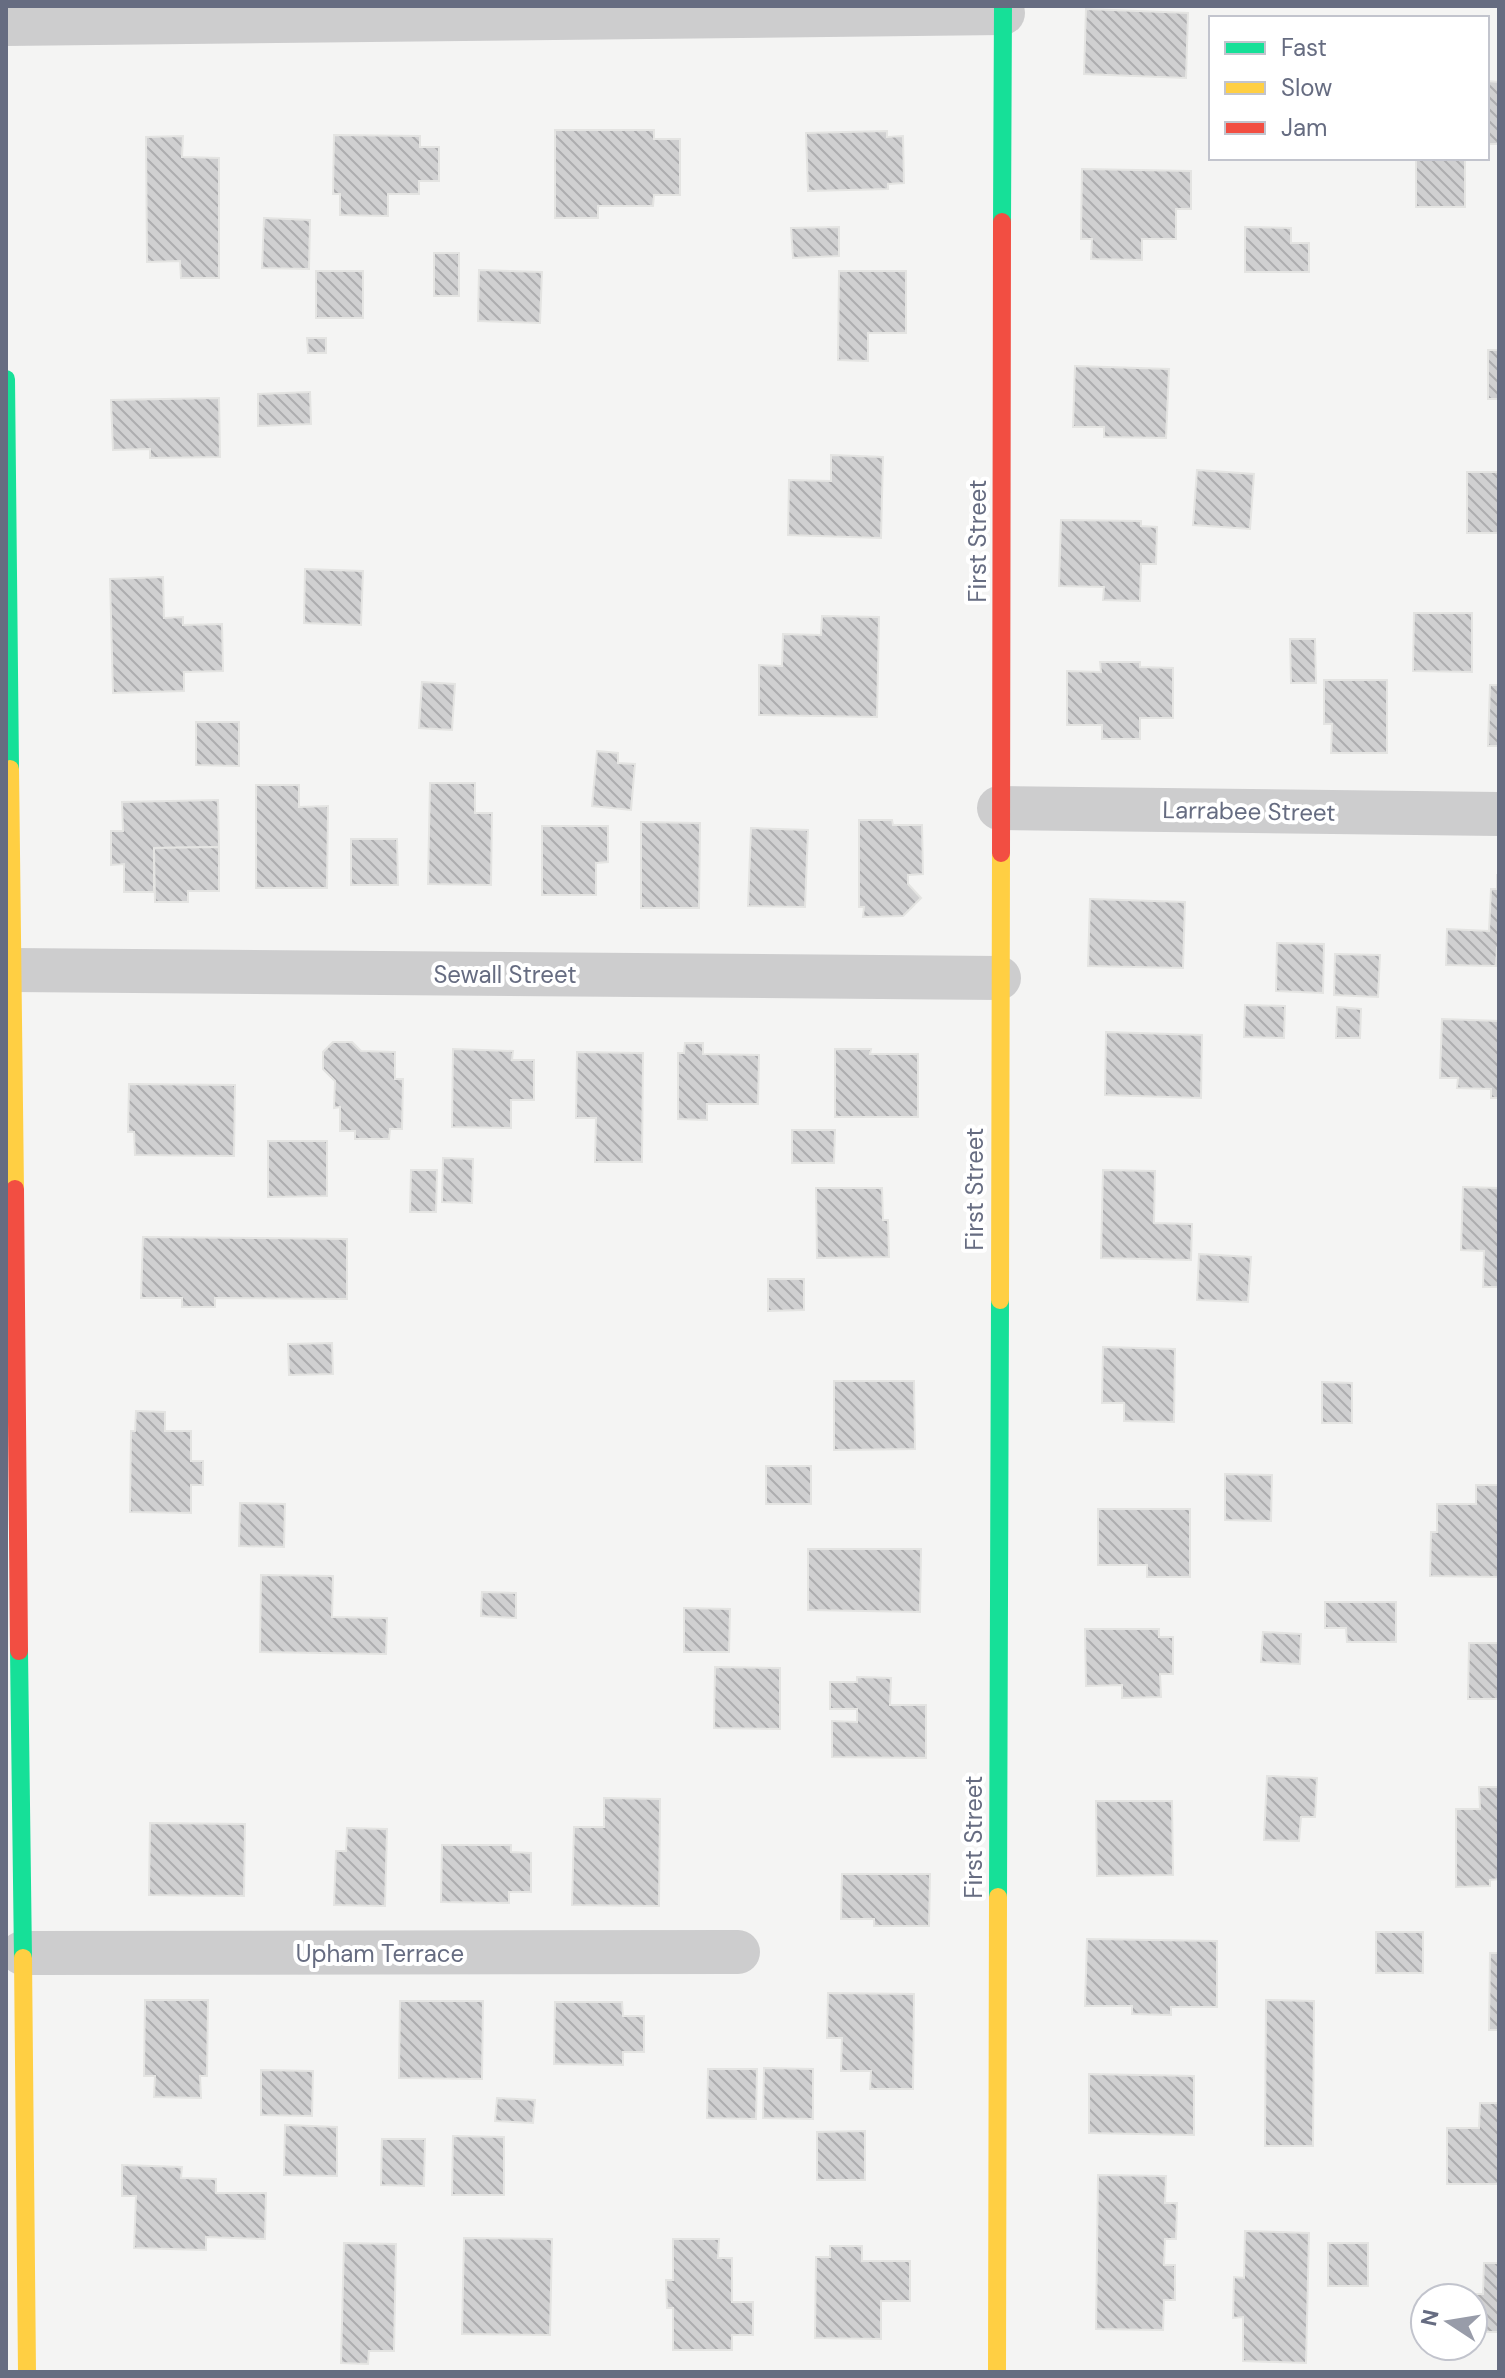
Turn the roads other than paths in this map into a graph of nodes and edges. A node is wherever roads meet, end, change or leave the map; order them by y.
1 (1003, 9) edge
2 (6, 24) edge
3 (6, 379) edge
4 (7, 489) edge
5 (999, 808) junction
6 (1499, 814) edge
7 (12, 970) junction
8 (999, 978) junction
9 (738, 1952) dead end
10 (22, 1953) junction
11 (27, 2372) edge
12 (997, 2372) edge

1 - 2 street
1 - 5 street, First Street
3 - 4 street
4 - 7 street
5 - 6 street, Larrabee Street
5 - 8 street, First Street
7 - 8 street, Sewall Street
7 - 10 street
8 - 12 street, First Street
9 - 10 street, Upham Terrace
10 - 11 street

